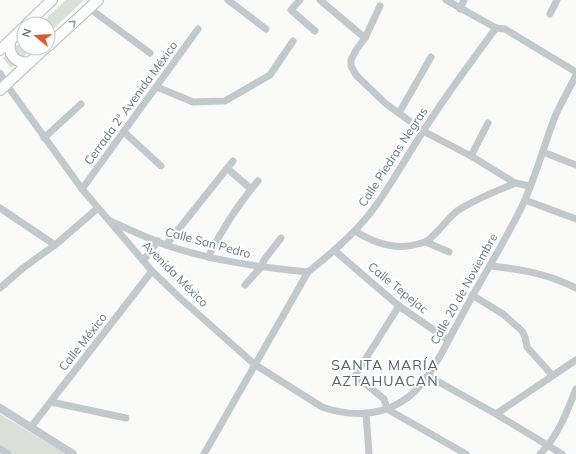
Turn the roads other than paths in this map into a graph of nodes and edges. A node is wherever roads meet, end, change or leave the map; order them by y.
1 (52, 0) edge
2 (98, 0) edge
3 (228, 0) edge
4 (300, 0) edge
5 (320, 0) edge
6 (446, 0) edge
7 (464, 0) edge
8 (557, 0) edge
9 (329, 3) edge
10 (380, 6) dead end
11 (89, 8) junction
12 (460, 8) junction
13 (550, 14) dead end
14 (35, 16) edge
15 (496, 28) junction
16 (198, 29) dead end
17 (266, 29) dead end
18 (315, 31) dead end
19 (16, 35) edge
20 (365, 38) junction
21 (56, 39) edge
22 (11, 40) junction
23 (292, 41) dead end
24 (0, 50) edge
25 (150, 53) dead end
26 (36, 56) edge
27 (431, 57) dead end
28 (30, 62) junction
29 (0, 74) edge
30 (576, 74) edge
31 (3, 87) edge
32 (157, 87) junction
33 (81, 104) dead end
34 (399, 113) junction
35 (488, 123) dead end
36 (423, 131) junction
37 (124, 132) junction
38 (44, 138) junction
39 (543, 152) junction
40 (471, 156) junction
41 (233, 161) dead end
42 (576, 165) edge
43 (161, 166) dead end
44 (228, 169) junction
45 (258, 181) dead end
46 (515, 183) junction
47 (530, 186) junction
48 (82, 189) junction
49 (251, 189) junction
50 (525, 200) junction
51 (0, 208) edge
52 (98, 208) junction
53 (576, 219) edge
54 (107, 220) junction
55 (355, 231) junction
56 (281, 238) dead end
57 (158, 241) junction
58 (426, 242) junction
59 (55, 245) junction
60 (166, 245) junction
61 (335, 251) junction
62 (449, 252) dead end
63 (208, 257) junction
64 (143, 261) junction
65 (490, 266) junction
66 (261, 267) junction
67 (152, 270) junction
68 (308, 272) junction
69 (245, 285) dead end
70 (0, 288) edge
71 (576, 288) edge
72 (472, 295) junction
73 (399, 306) junction
74 (448, 340) junction
75 (576, 360) edge
76 (254, 364) junction
77 (552, 375) junction
78 (428, 376) junction
79 (576, 389) edge
80 (51, 402) junction
81 (0, 408) edge
82 (388, 409) junction
83 (366, 413) junction
84 (496, 414) junction
85 (126, 418) dead end
86 (31, 427) junction
87 (548, 446) junction
88 (0, 449) edge
89 (8, 454) edge
90 (73, 454) edge
91 (204, 454) edge
92 (369, 454) edge
93 (466, 454) edge
94 (540, 454) edge
95 (562, 454) edge

1 - 14 main road
2 - 11 main road
3 - 17 street
4 - 18 street
5 - 9 street
6 - 12 street
7 - 12 street
8 - 13 street
9 - 20 street
10 - 20 street
21 -> 11 main road
11 - 25 street
12 - 15 street
15 - 30 street
15 - 36 street, Calle Piedras Negras
16 - 32 street, Cerrada 2ª Avenida México
19 - 22 main road
20 - 34 street
22 - 24 main road
22 - 28 main road
23 - 32 street
26 - 28 main road
27 - 34 street
28 - 31 main road
29 - 31 street, Avenida México
30 - 39 street, Calle 20 de Noviembre
31 - 38 street, Avenida México
32 - 37 street, Cerrada 2ª Avenida México
33 - 38 street
34 - 36 street
35 - 40 street
36 - 40 street
36 - 55 street, Calle Piedras Negras
37 - 43 street
37 - 48 street, Cerrada 2ª Avenida México
38 - 48 street, Avenida México
39 - 42 street
39 - 47 street, Calle 20 de Noviembre
40 - 46 street
41 - 44 street
44 - 49 street
44 - 60 street
45 - 49 street
46 - 47 street
46 - 58 street
47 - 50 street, Calle 20 de Noviembre
48 - 52 street, Avenida México
49 - 63 street
50 - 53 street
50 - 65 street, Calle 20 de Noviembre
51 - 59 street
52 - 54 street, Avenida México
52 - 59 street
54 - 57 street, Calle San Pedro
54 - 64 street, Avenida México
55 - 58 street
55 - 61 street, Calle Piedras Negras
56 - 66 street
57 - 60 street, Calle San Pedro
57 - 64 street
58 - 62 street
59 - 70 street
60 - 63 street, Calle San Pedro
61 - 68 street, Calle Piedras Negras
61 - 73 street, Calle Tepejac
63 - 66 street, Calle San Pedro
64 - 67 street, Avenida México
65 - 71 street
65 - 72 street, Calle 20 de Noviembre
66 - 68 street, Calle San Pedro
66 - 69 street
67 - 76 street, Avenida México
67 - 80 street, Calle México
68 - 76 street, Calle Piedras Negras
72 - 74 street, Calle 20 de Noviembre
72 - 77 street
73 - 74 street, Calle Tepejac
73 - 82 street
74 - 78 street, Calle 20 de Noviembre
75 - 77 street
76 - 83 street, Avenida México
76 - 91 street, Calle Piedras Negras
77 - 84 street
78 - 82 street, Calle 20 de Noviembre
78 - 84 street
79 - 87 street
80 - 85 street
80 - 86 street, Calle México
81 - 86 street
82 - 83 street, Avenida México
82 - 93 street
83 - 92 street
84 - 87 street
86 - 90 street
87 - 94 street
87 - 95 street
88 - 89 street

